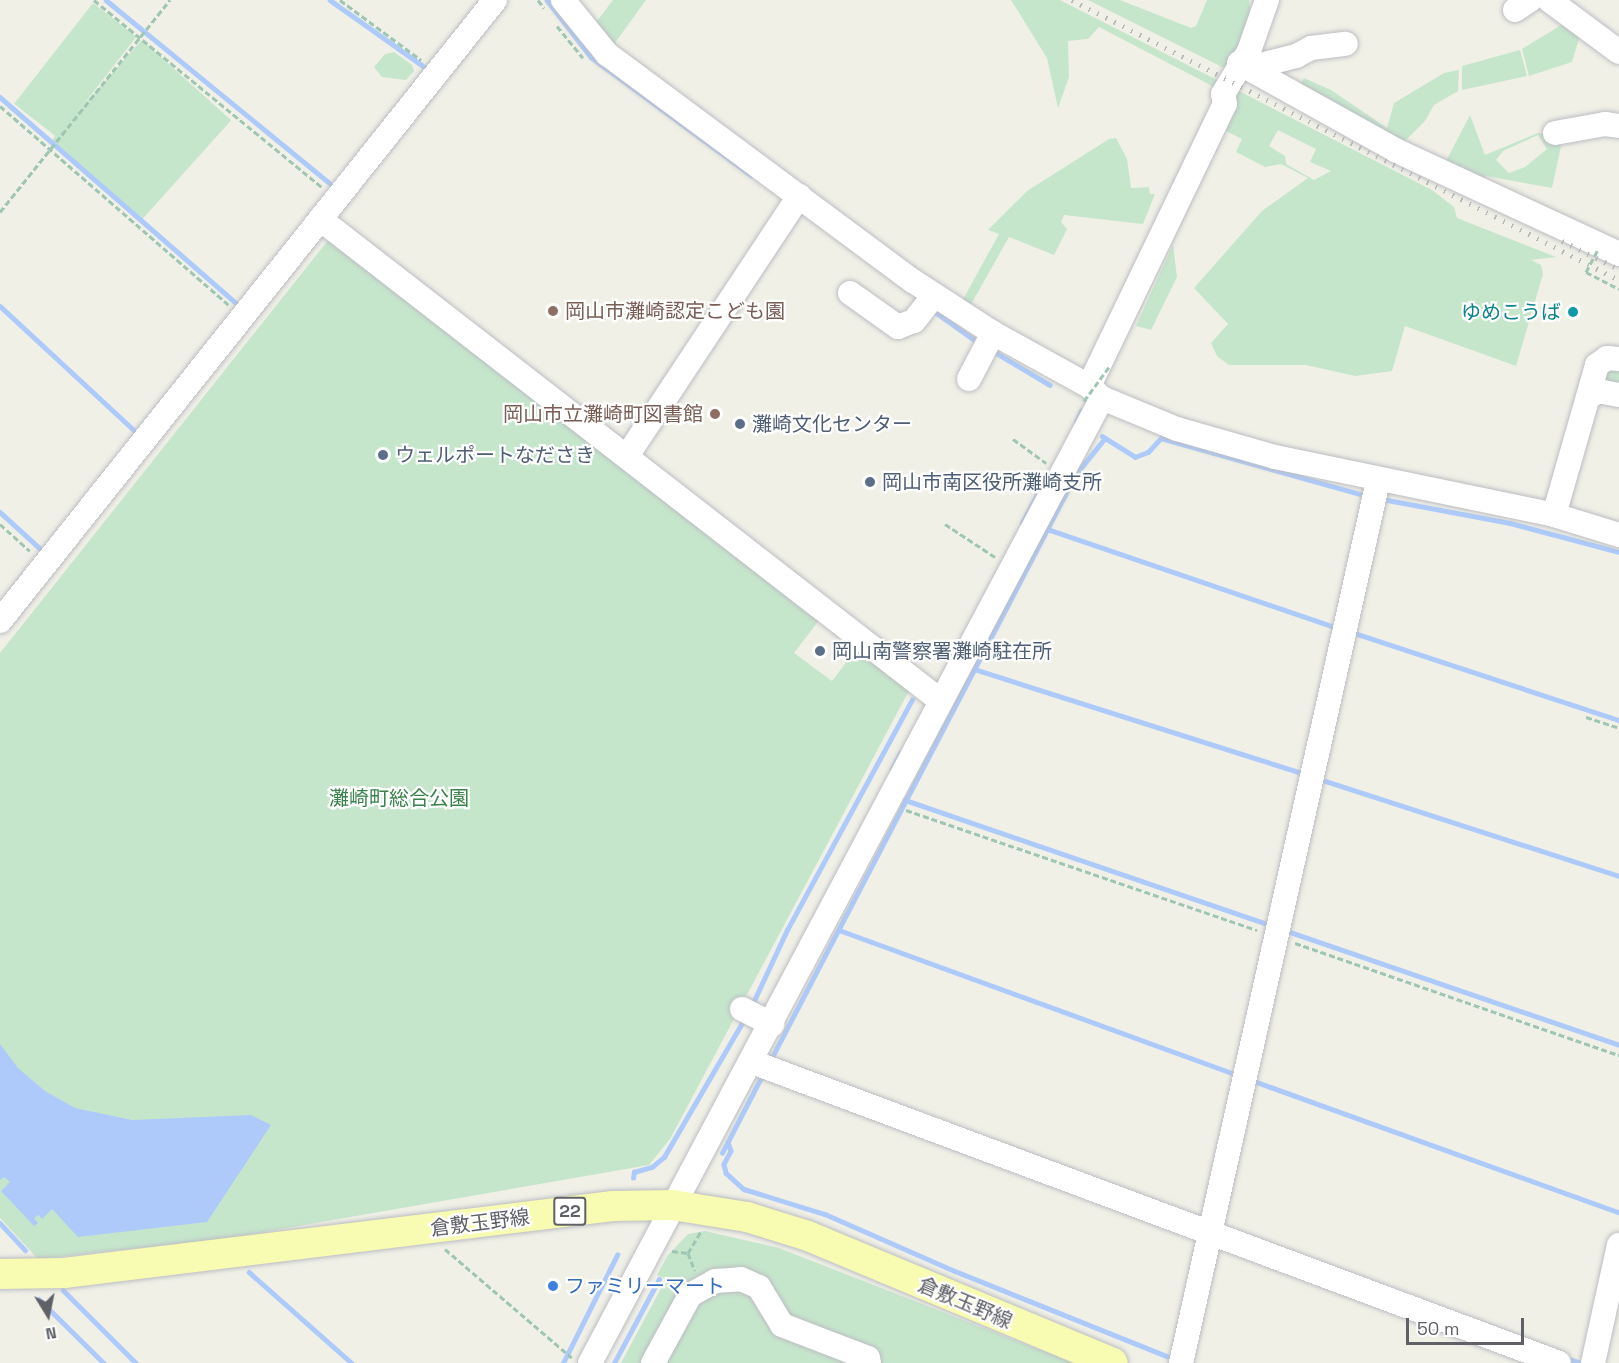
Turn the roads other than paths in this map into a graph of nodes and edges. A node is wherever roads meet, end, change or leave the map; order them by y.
1 (495, 0) edge
2 (563, 0) edge
3 (1267, 0) edge
4 (1549, 0) edge
5 (1347, 44) dead end
6 (1619, 51) edge
7 (1244, 66) junction
8 (1619, 126) edge
9 (1555, 134) dead end
10 (794, 203) junction
11 (320, 219) junction
12 (1608, 252) edge
13 (849, 293) dead end
14 (929, 302) junction
15 (988, 342) junction
16 (1619, 359) edge
17 (969, 379) dead end
18 (1091, 395) junction
19 (1619, 395) edge
20 (1588, 397) junction
21 (627, 456) junction
22 (1376, 492) junction
23 (1554, 515) junction
24 (1619, 535) edge
25 (0, 621) edge
26 (941, 701) junction
27 (761, 1066) junction
28 (672, 1204) junction
29 (1210, 1234) junction
30 (1619, 1245) edge
31 (0, 1274) edge
32 (581, 1361) edge
33 (1182, 1361) edge
34 (653, 1363) edge
35 (869, 1363) edge
36 (1113, 1363) edge
37 (1559, 1363) edge
38 (1593, 1363) edge

1 - 11 street
2 - 10 street
3 - 7 street
4 - 6 street
5 - 7 street
7 - 12 street
7 - 18 street
8 - 9 street
10 - 14 street
10 - 21 street
11 - 21 street
11 - 25 street
13 - 14 street
14 - 15 street
15 - 17 street
15 - 18 street
16 - 20 street
18 - 22 street
18 - 26 street
19 - 20 street
20 - 23 street
21 - 26 street
22 - 23 street
22 - 29 street
23 - 24 street
26 - 27 street
27 - 28 street
27 - 29 street
28 - 31 main road, 倉敷玉野線 / 22
28 - 32 street
28 - 36 main road, 倉敷玉野線 / 22
29 - 33 street
29 - 37 street
30 - 38 street
34 - 35 street

